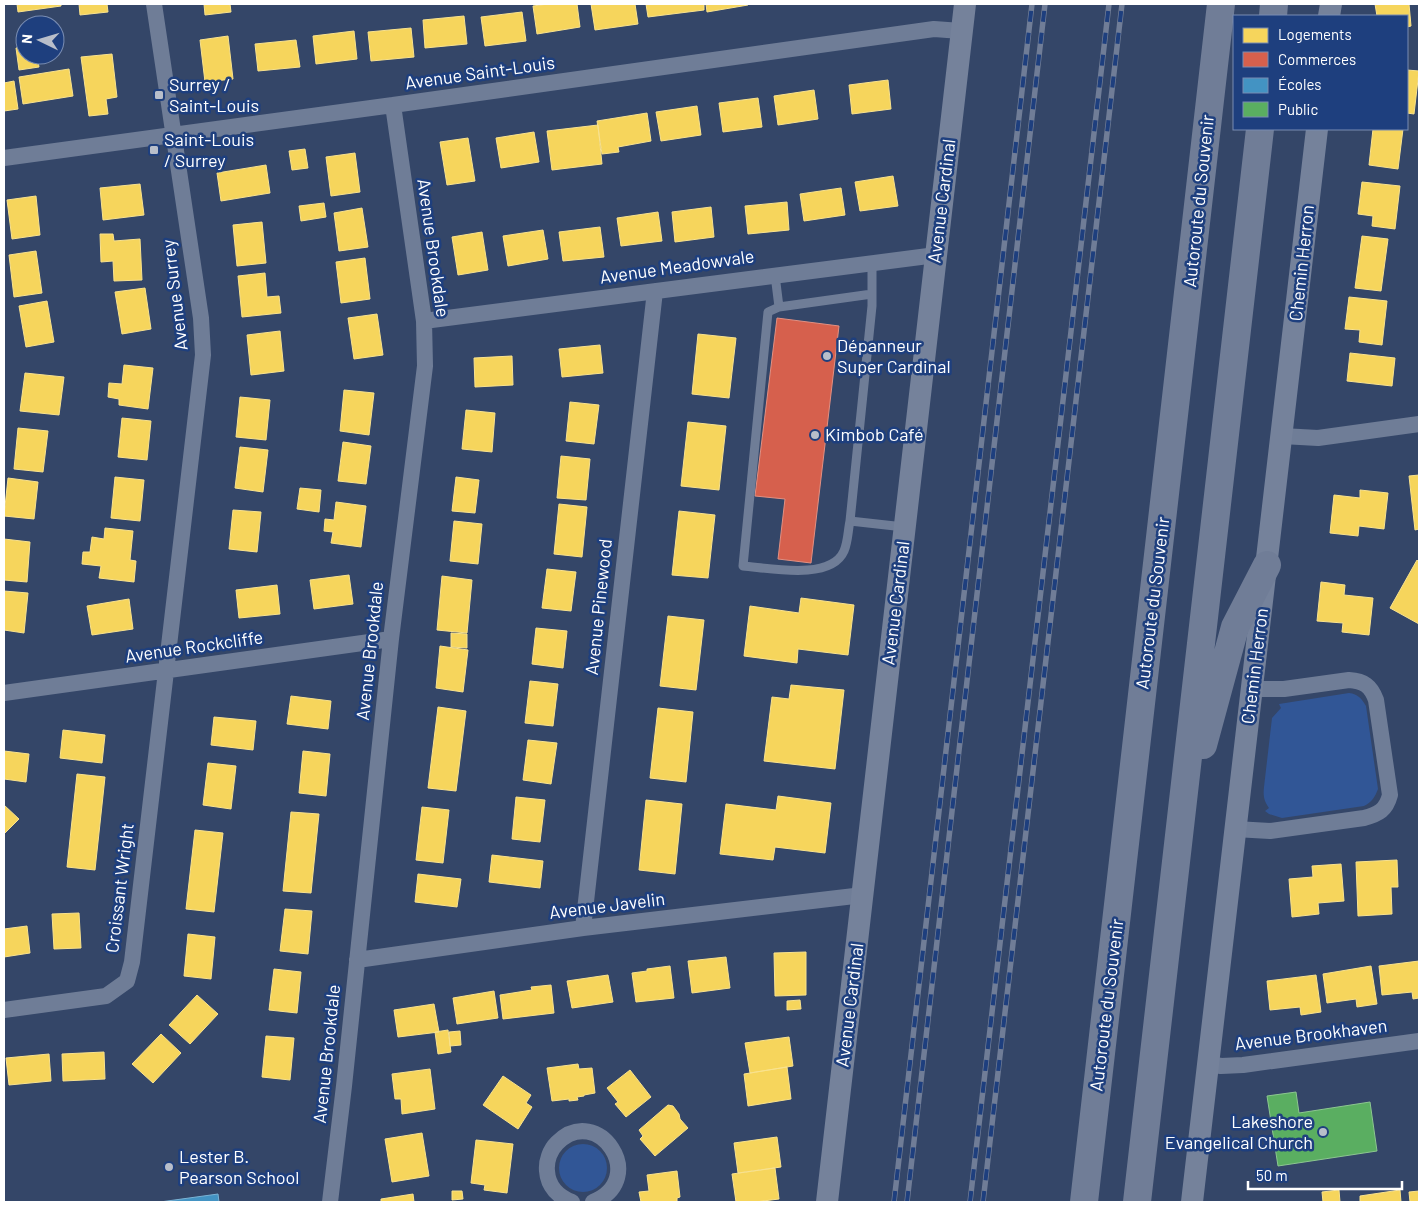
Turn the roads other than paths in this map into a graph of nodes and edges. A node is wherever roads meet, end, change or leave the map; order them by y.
1 (154, 4) edge
2 (965, 4) edge
3 (1221, 4) edge
4 (962, 31) junction
5 (393, 105) junction
6 (1260, 130) edge
7 (1317, 130) edge
8 (173, 135) junction
9 (4, 158) edge
10 (936, 255) junction
11 (872, 264) junction
12 (775, 275) junction
13 (655, 290) junction
14 (872, 294) junction
15 (779, 307) junction
16 (424, 321) junction
17 (1419, 424) edge
18 (1282, 436) junction
19 (850, 521) junction
20 (905, 527) junction
21 (1267, 565) junction
22 (391, 639) junction
23 (166, 671) junction
24 (1252, 689) junction
25 (4, 694) edge
26 (1180, 828) junction
27 (1235, 829) junction
28 (862, 895) junction
29 (583, 928) junction
30 (357, 960) junction
31 (4, 1010) edge
32 (1419, 1041) edge
33 (1208, 1064) junction
34 (330, 1202) edge
35 (572, 1202) edge
36 (593, 1202) edge
37 (827, 1202) edge
38 (1084, 1202) edge
39 (1138, 1202) edge
40 (1192, 1202) edge

1 - 8 street, Avenue Surrey
2 - 4 main road, Avenue Cardinal
3 - 38 highway, Autoroute du Souvenir
4 - 5 street, Avenue Saint-Louis
4 - 10 main road, Avenue Cardinal
5 - 8 street, Avenue Saint-Louis
5 - 16 street, Avenue Brookdale
6 - 26 highway
7 - 18 main road, Chemin Herron
8 - 9 street, Avenue Saint-Louis
8 - 23 street, Avenue Surrey
10 - 11 street, Avenue Meadowvale
10 - 20 main road, Avenue Cardinal
11 - 12 street, Avenue Meadowvale
11 - 14 lane
12 - 13 street, Avenue Meadowvale
12 - 15 lane
13 - 16 street, Avenue Meadowvale
13 - 29 street, Avenue Pinewood
14 - 15 lane
14 - 19 lane
15 - 19 lane
16 - 22 street, Avenue Brookdale
17 - 18 street
18 - 21 main road, Chemin Herron
19 - 20 lane
20 - 28 main road, Avenue Cardinal
21 - 24 main road, Chemin Herron
21 - 26 highway
22 - 23 street, Avenue Rockcliffe
22 - 30 street, Avenue Brookdale
23 - 25 street, Avenue Rockcliffe
23 - 31 street, Croissant Wright
24 - 27 main road, Chemin Herron
24 - 27 street
26 - 39 highway
27 - 33 main road, Chemin Herron
28 - 29 street, Avenue Javelin
28 - 37 main road, Avenue Cardinal
29 - 30 street, Avenue Javelin
30 - 34 street, Avenue Brookdale
32 - 33 street, Avenue Brookhaven
33 - 40 main road, Chemin Herron
35 - 36 street

